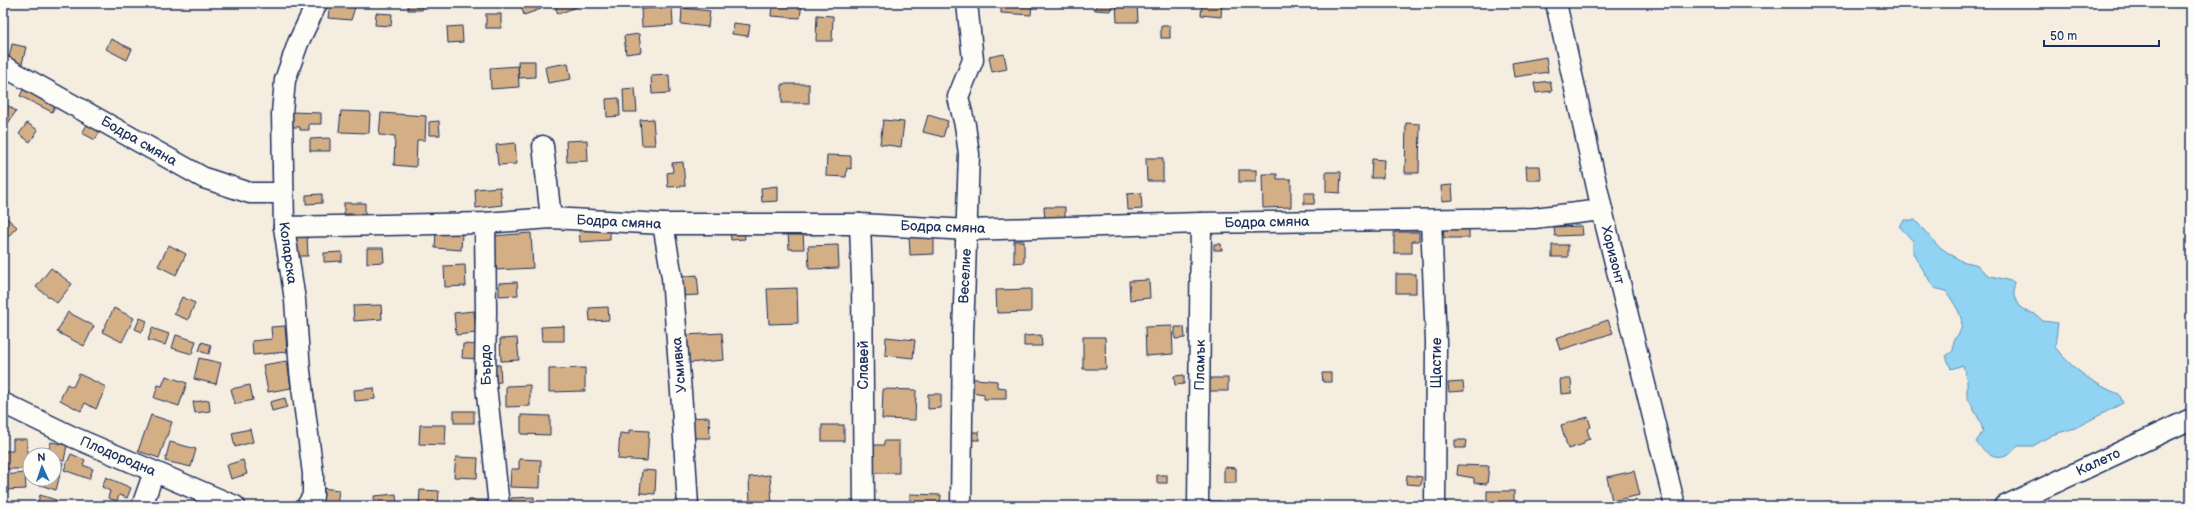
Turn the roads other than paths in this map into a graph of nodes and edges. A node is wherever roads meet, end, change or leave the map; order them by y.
1 (317, 3) edge
2 (967, 3) edge
3 (1556, 3) edge
4 (3, 66) edge
5 (543, 146) dead end
6 (282, 193) junction
7 (1602, 210) junction
8 (551, 218) junction
9 (1431, 220) junction
10 (485, 223) junction
11 (1201, 223) junction
12 (663, 224) junction
13 (860, 224) junction
14 (284, 227) junction
15 (968, 230) junction
16 (3, 403) edge
17 (2191, 419) edge
18 (154, 472) junction
19 (142, 506) edge
20 (235, 506) edge
21 (307, 506) edge
22 (499, 506) edge
23 (688, 506) edge
24 (864, 506) edge
25 (961, 506) edge
26 (1198, 506) edge
27 (1435, 506) edge
28 (1675, 506) edge
29 (2004, 506) edge

1 - 6 street, Коларска
2 - 15 street, Веселие
3 - 7 street, Хоризонт
4 - 6 street, Бодра смяна
5 - 8 street
6 - 14 street, Коларска
7 - 9 street, Бодра смяна
7 - 28 street, Хоризонт
8 - 10 street, Бодра смяна
8 - 12 street, Бодра смяна
9 - 11 street, Бодра смяна
9 - 27 street, Щастие
10 - 14 street, Бодра смяна
10 - 22 street, Бърдо
11 - 15 street, Бодра смяна
11 - 26 street, Пламък
12 - 13 street, Бодра смяна
12 - 23 street, Усмивка
13 - 15 street, Бодра смяна
13 - 24 street, Славей
14 - 21 street, Коларска
15 - 25 street, Веселие
16 - 18 street, Плодородна
17 - 29 street, Калето
18 - 19 street
18 - 20 street, Плодородна

